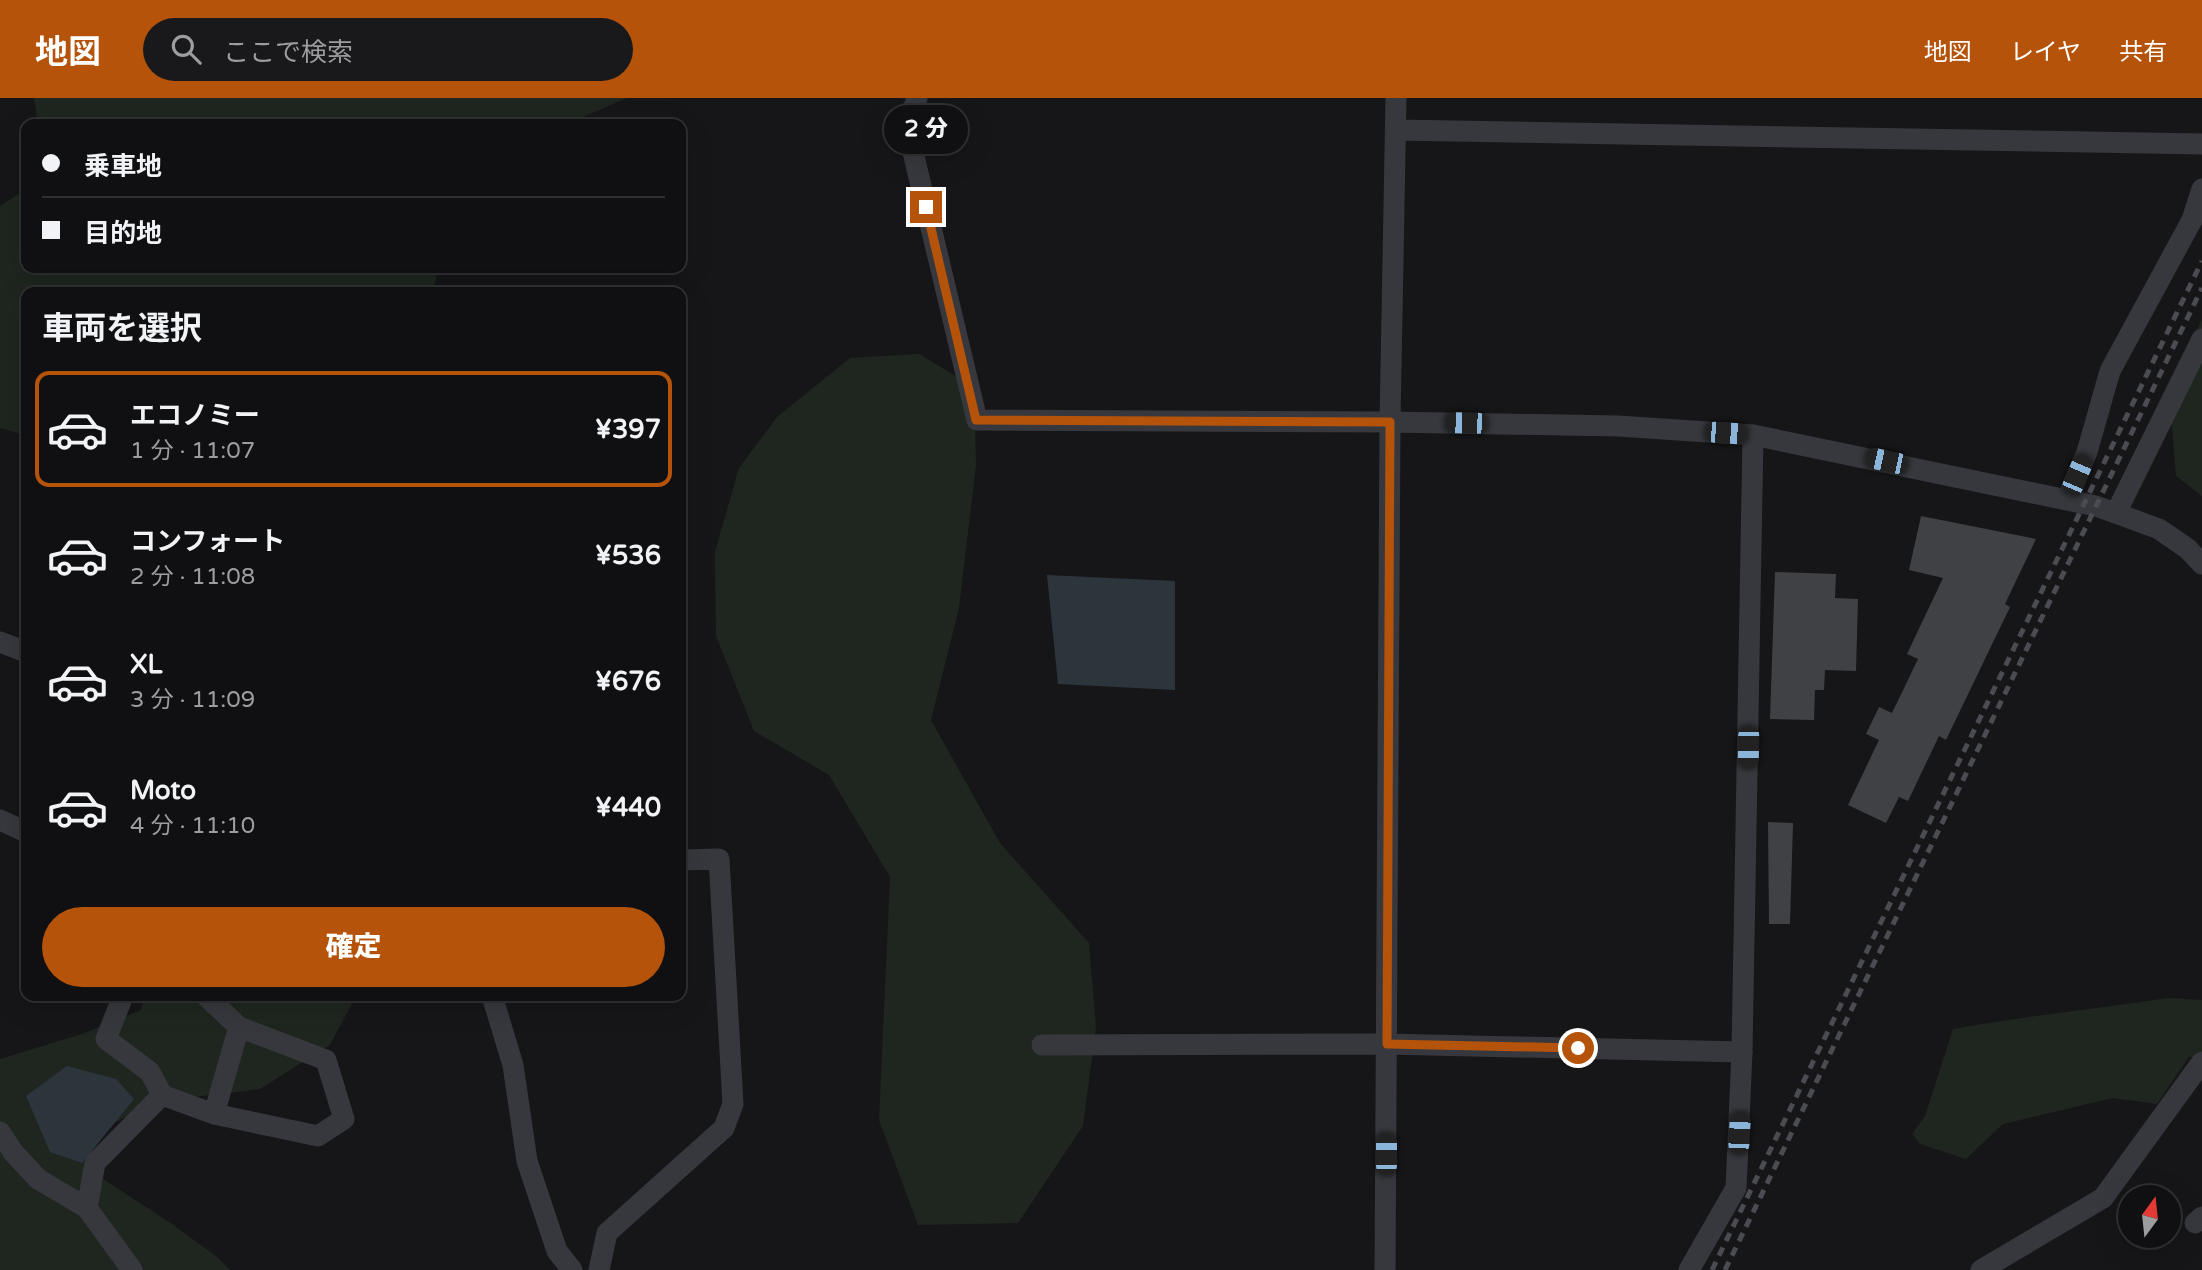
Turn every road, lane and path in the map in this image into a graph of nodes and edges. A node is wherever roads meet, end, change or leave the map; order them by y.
1 (917, 98) edge
2 (1396, 98) edge
3 (1396, 130) junction
4 (2202, 144) edge
5 (2202, 189) edge
6 (2202, 339) edge
7 (1390, 422) junction
8 (1753, 435) junction
9 (2067, 499) junction
10 (2116, 513) junction
11 (2202, 564) edge
12 (0, 642) edge
13 (21, 650) edge
14 (0, 820) edge
15 (21, 830) edge
16 (686, 860) edge
17 (121, 1001) edge
18 (211, 1001) edge
19 (494, 1001) edge
20 (239, 1027) junction
21 (1387, 1044) junction
22 (1042, 1045) dead end
23 (1742, 1052) junction
24 (2202, 1062) edge
25 (162, 1095) junction
26 (214, 1114) junction
27 (0, 1132) edge
28 (87, 1208) junction
29 (132, 1270) edge
30 (572, 1270) edge
31 (599, 1270) edge
32 (1385, 1270) edge
33 (1689, 1270) edge
34 (1981, 1270) edge

1 - 7 street
2 - 3 street
3 - 4 street
3 - 7 street
5 - 9 street
6 - 10 street
7 - 8 street
7 - 21 street
8 - 9 street
8 - 23 street
9 - 10 street
10 - 11 street
12 - 13 street
14 - 15 street
16 - 31 street
17 - 25 street
18 - 20 street
19 - 30 street
20 - 26 street
20 - 26 street
21 - 22 street
21 - 23 street
21 - 32 street
23 - 33 street
24 - 34 street
25 - 26 street
25 - 28 street
27 - 28 street
28 - 29 street

